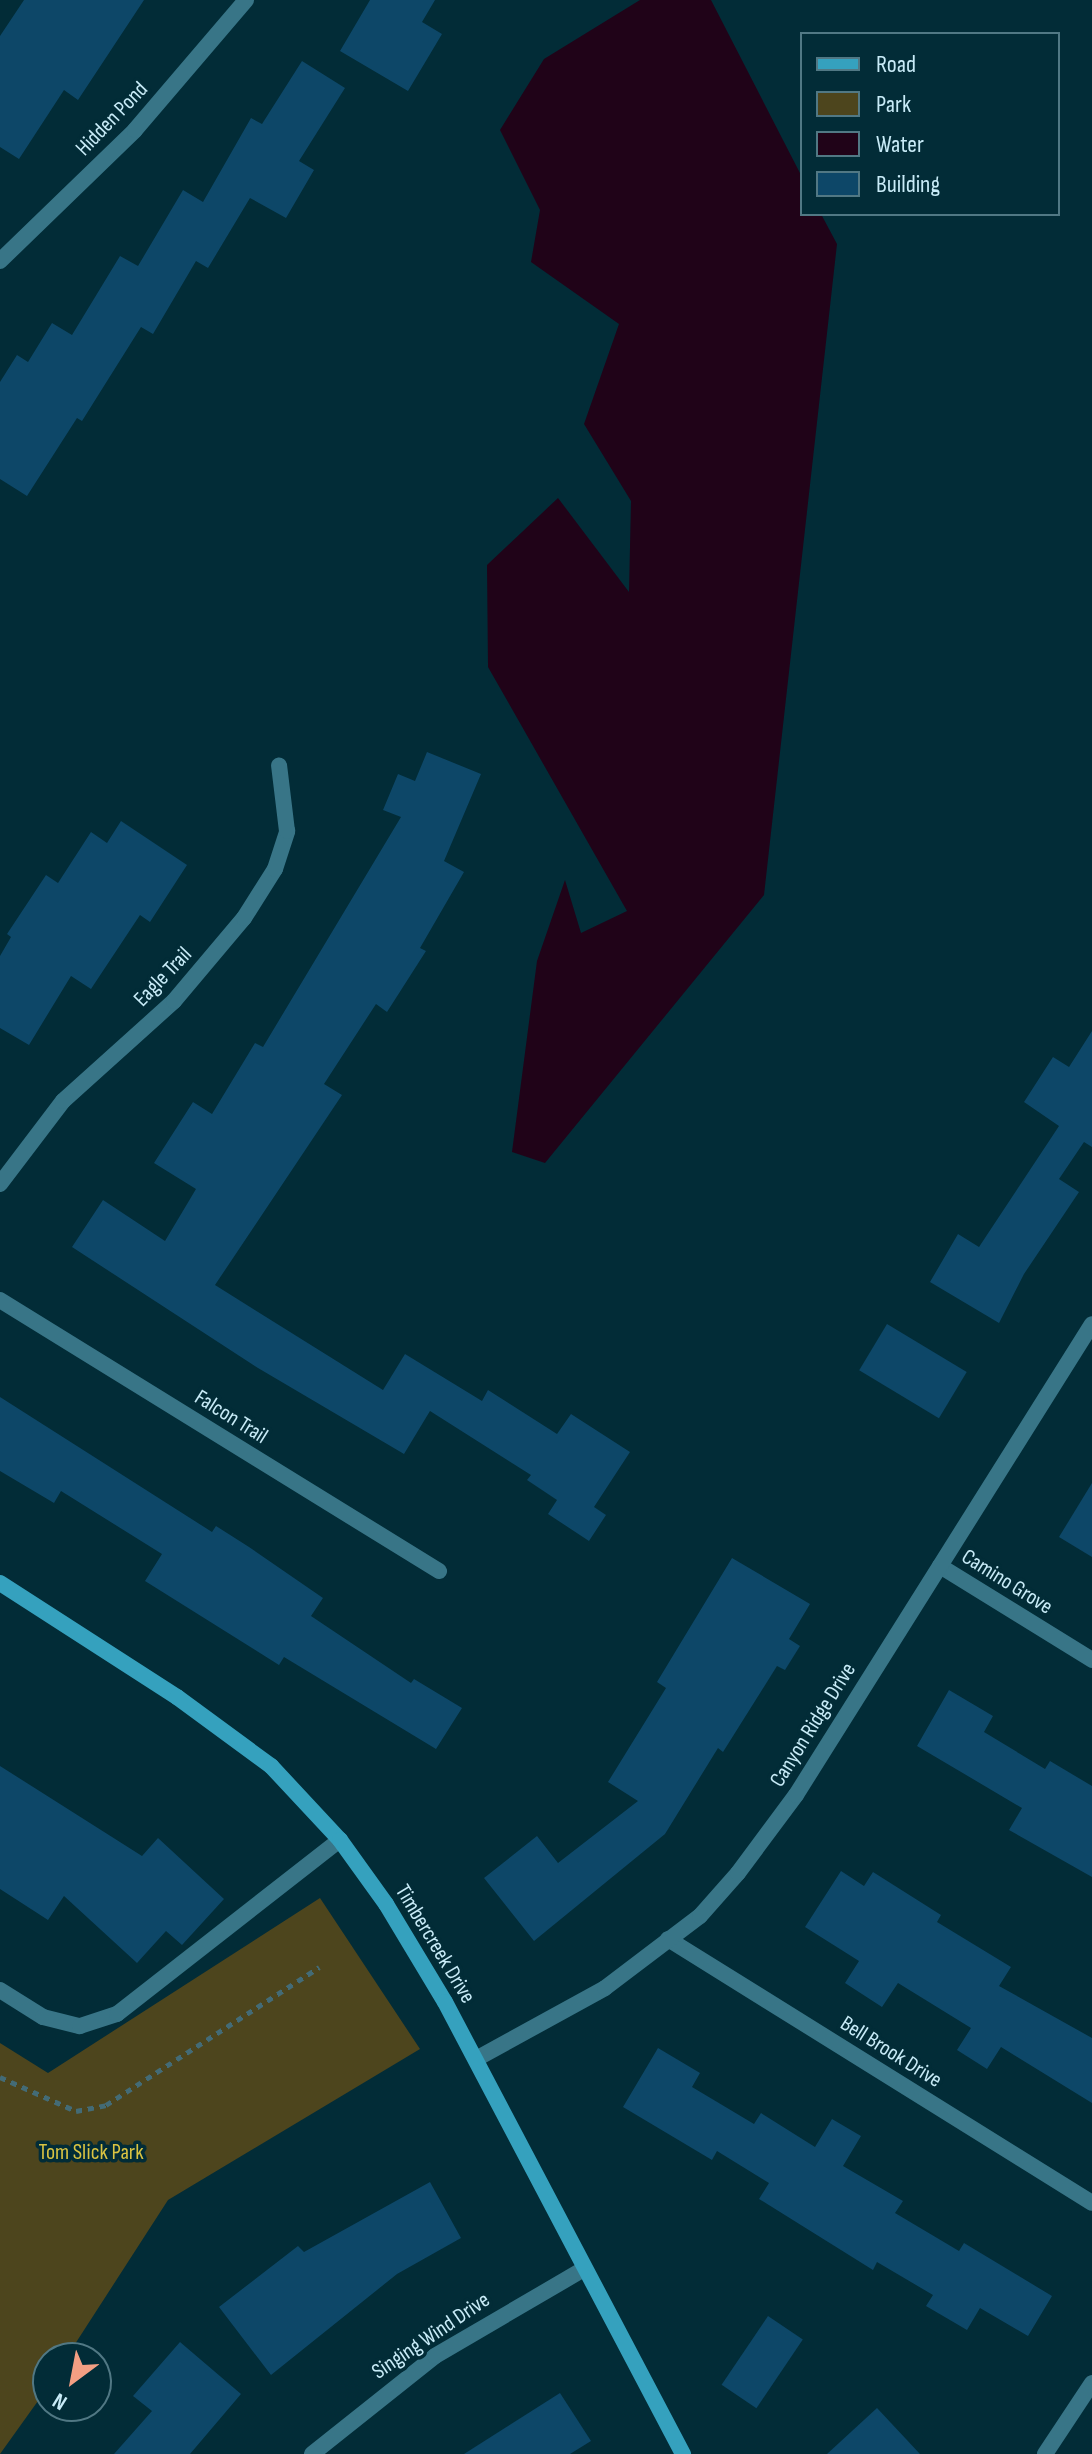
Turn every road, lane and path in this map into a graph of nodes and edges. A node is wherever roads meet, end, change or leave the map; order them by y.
1 (246, 0) edge
2 (0, 261) edge
3 (279, 765) dead end
4 (0, 1184) edge
5 (0, 1300) edge
6 (1092, 1324) edge
7 (940, 1566) junction
8 (439, 1571) dead end
9 (0, 1583) edge
10 (1092, 1660) edge
11 (340, 1840) junction
12 (668, 1939) junction
13 (319, 1967) dead end
14 (0, 1990) edge
15 (476, 2059) junction
16 (0, 2077) edge
17 (1092, 2203) edge
18 (584, 2269) junction
19 (1092, 2383) edge
20 (312, 2454) edge
21 (683, 2454) edge
22 (1045, 2454) edge

1 - 2 street, Hidden Pond
3 - 4 street, Eagle Trail
5 - 8 street, Falcon Trail
6 - 7 street, Canyon Ridge Drive
7 - 10 street, Camino Grove
7 - 12 street, Canyon Ridge Drive
9 - 11 street, Timbercreek Drive
11 - 14 street
11 - 15 street, Timbercreek Drive
12 - 15 street, Canyon Ridge Drive
12 - 17 street, Bell Brook Drive
13 - 16 path
15 - 18 street, Timbercreek Drive
18 - 20 street, Singing Wind Drive
18 - 21 street, Timbercreek Drive
19 - 22 street

